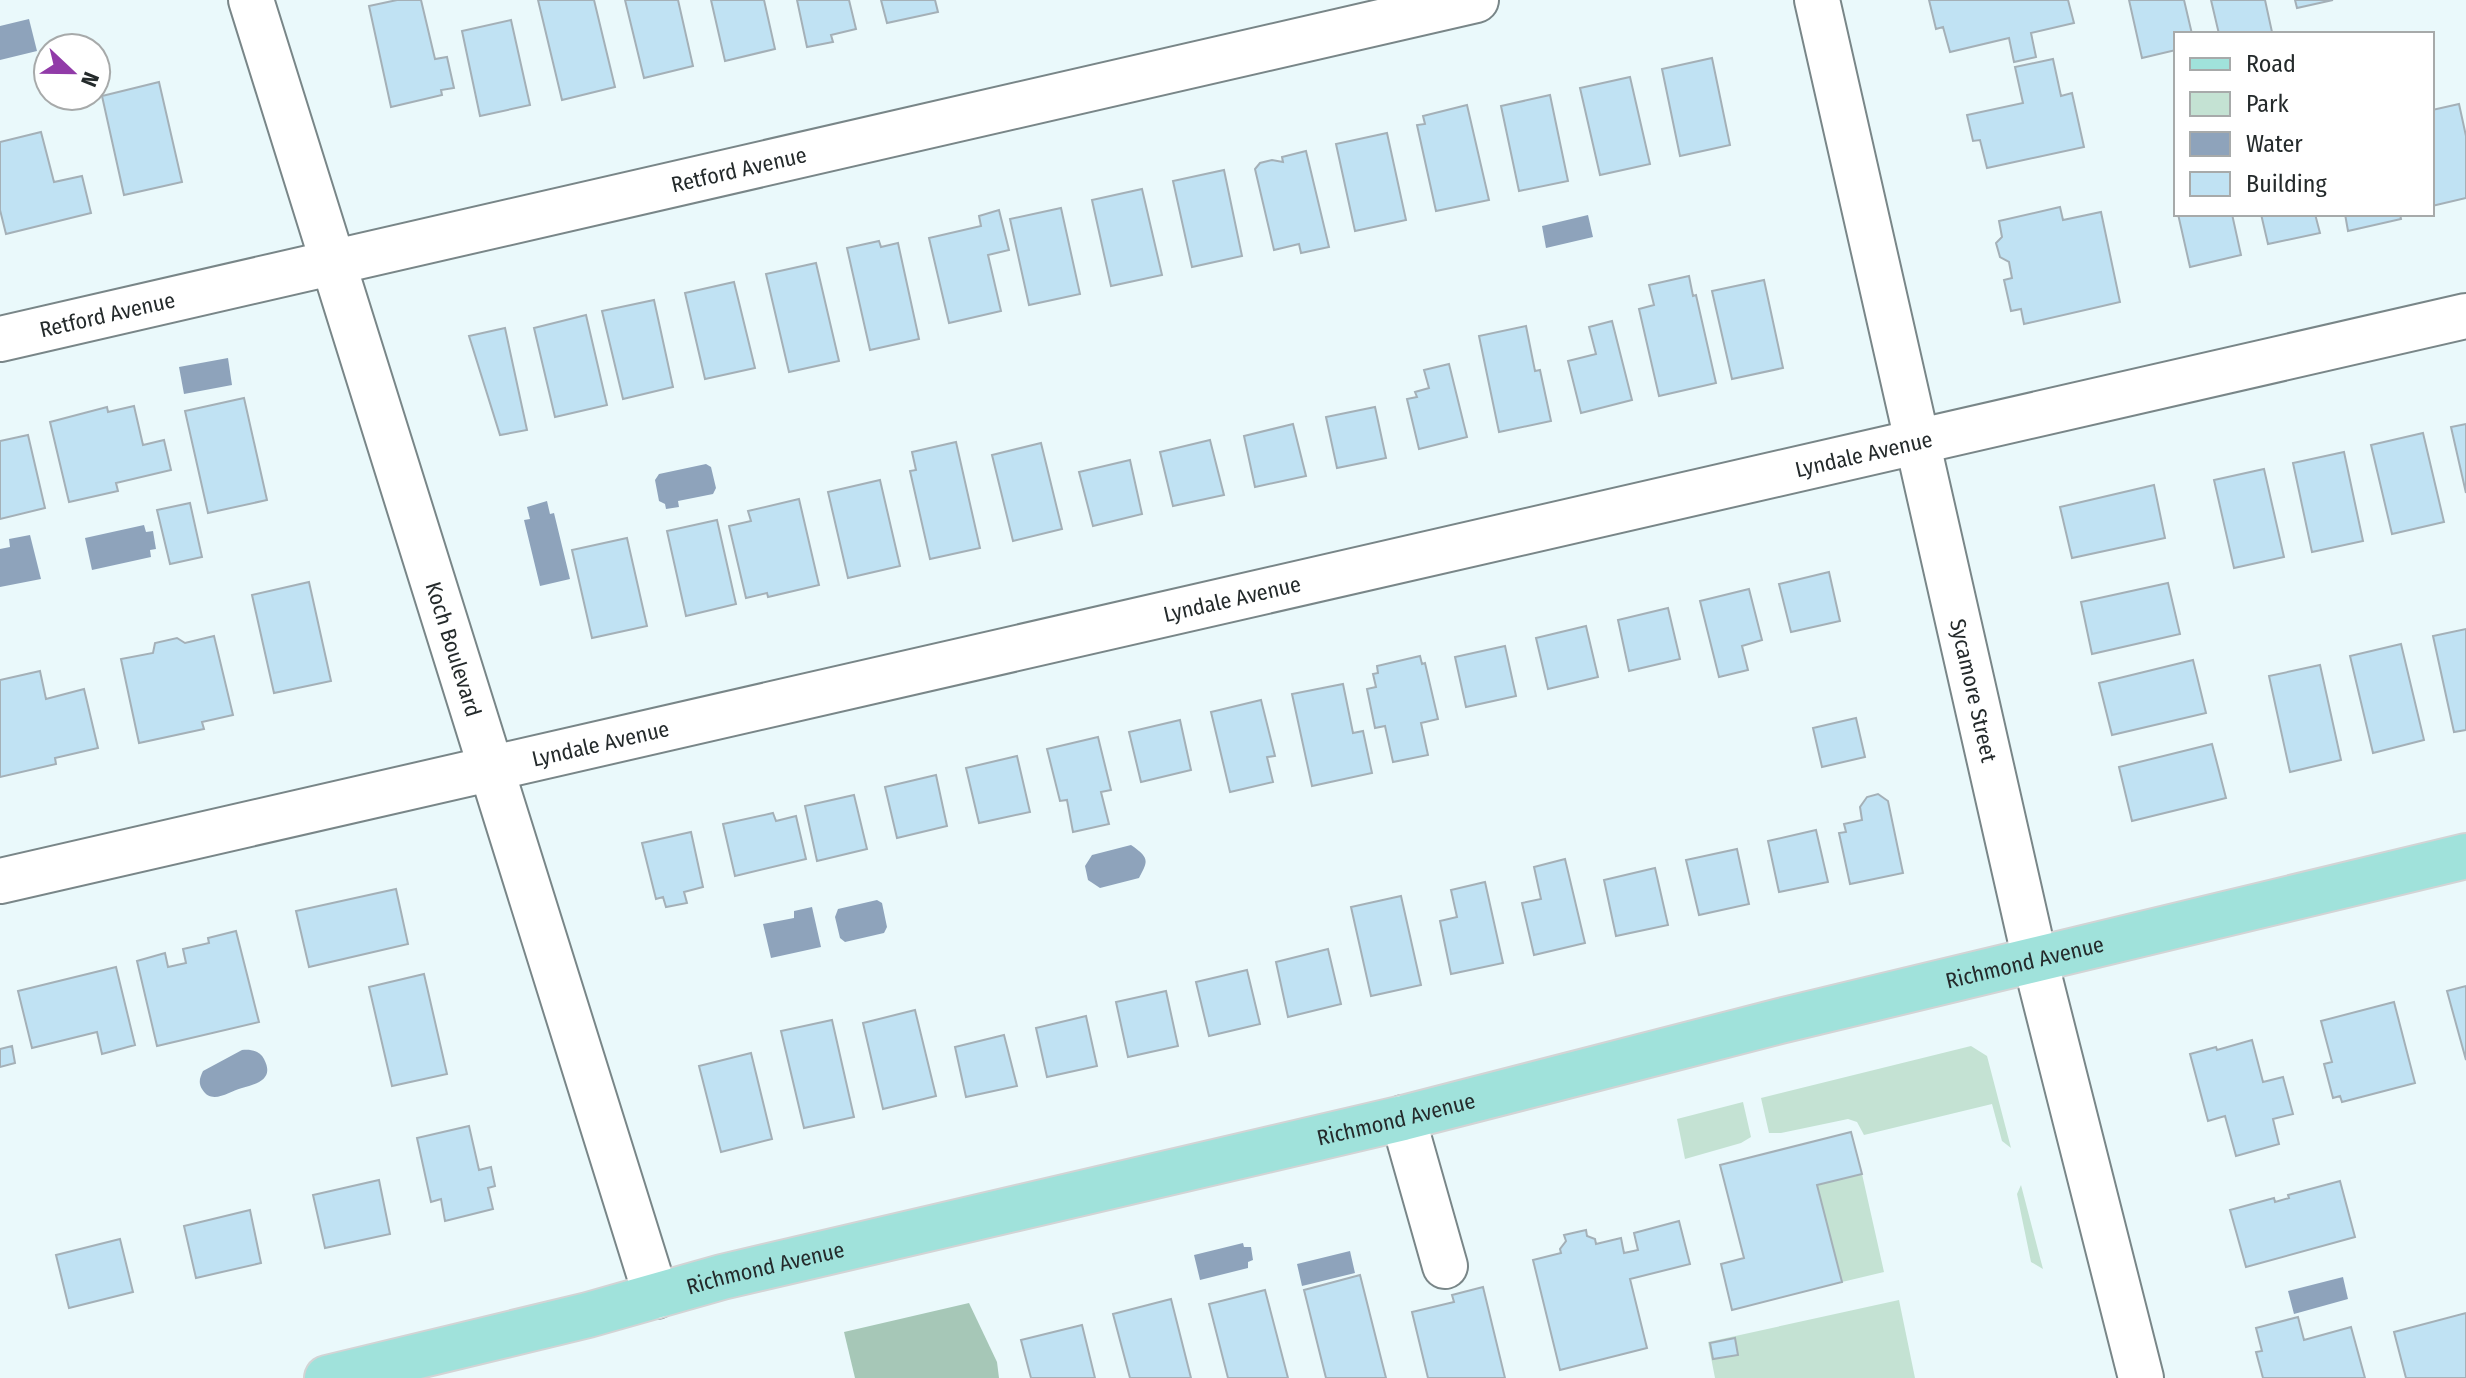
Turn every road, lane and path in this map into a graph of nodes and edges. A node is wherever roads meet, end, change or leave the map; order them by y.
1 (251, 0) edge
2 (1476, 0) edge
3 (1817, 0) edge
4 (332, 263) junction
5 (2466, 316) edge
6 (0, 339) edge
7 (1917, 442) junction
8 (493, 767) junction
9 (2466, 856) edge
10 (0, 881) edge
11 (2035, 960) junction
12 (1403, 1118) junction
13 (1445, 1266) dead end
14 (656, 1296) junction
15 (327, 1378) edge
16 (2141, 1378) edge

1 - 4 street, Koch Boulevard
2 - 4 street, Retford Avenue
3 - 7 street, Sycamore Street
4 - 6 street, Retford Avenue
4 - 8 street, Koch Boulevard
5 - 7 street, Lyndale Avenue
7 - 8 street, Lyndale Avenue
7 - 11 street, Sycamore Street
8 - 10 street, Lyndale Avenue
8 - 14 street, Koch Boulevard
9 - 11 main road, Richmond Avenue
11 - 12 main road, Richmond Avenue
11 - 16 street, Sycamore Street
12 - 13 street
12 - 14 main road, Richmond Avenue
14 - 15 main road, Richmond Avenue

